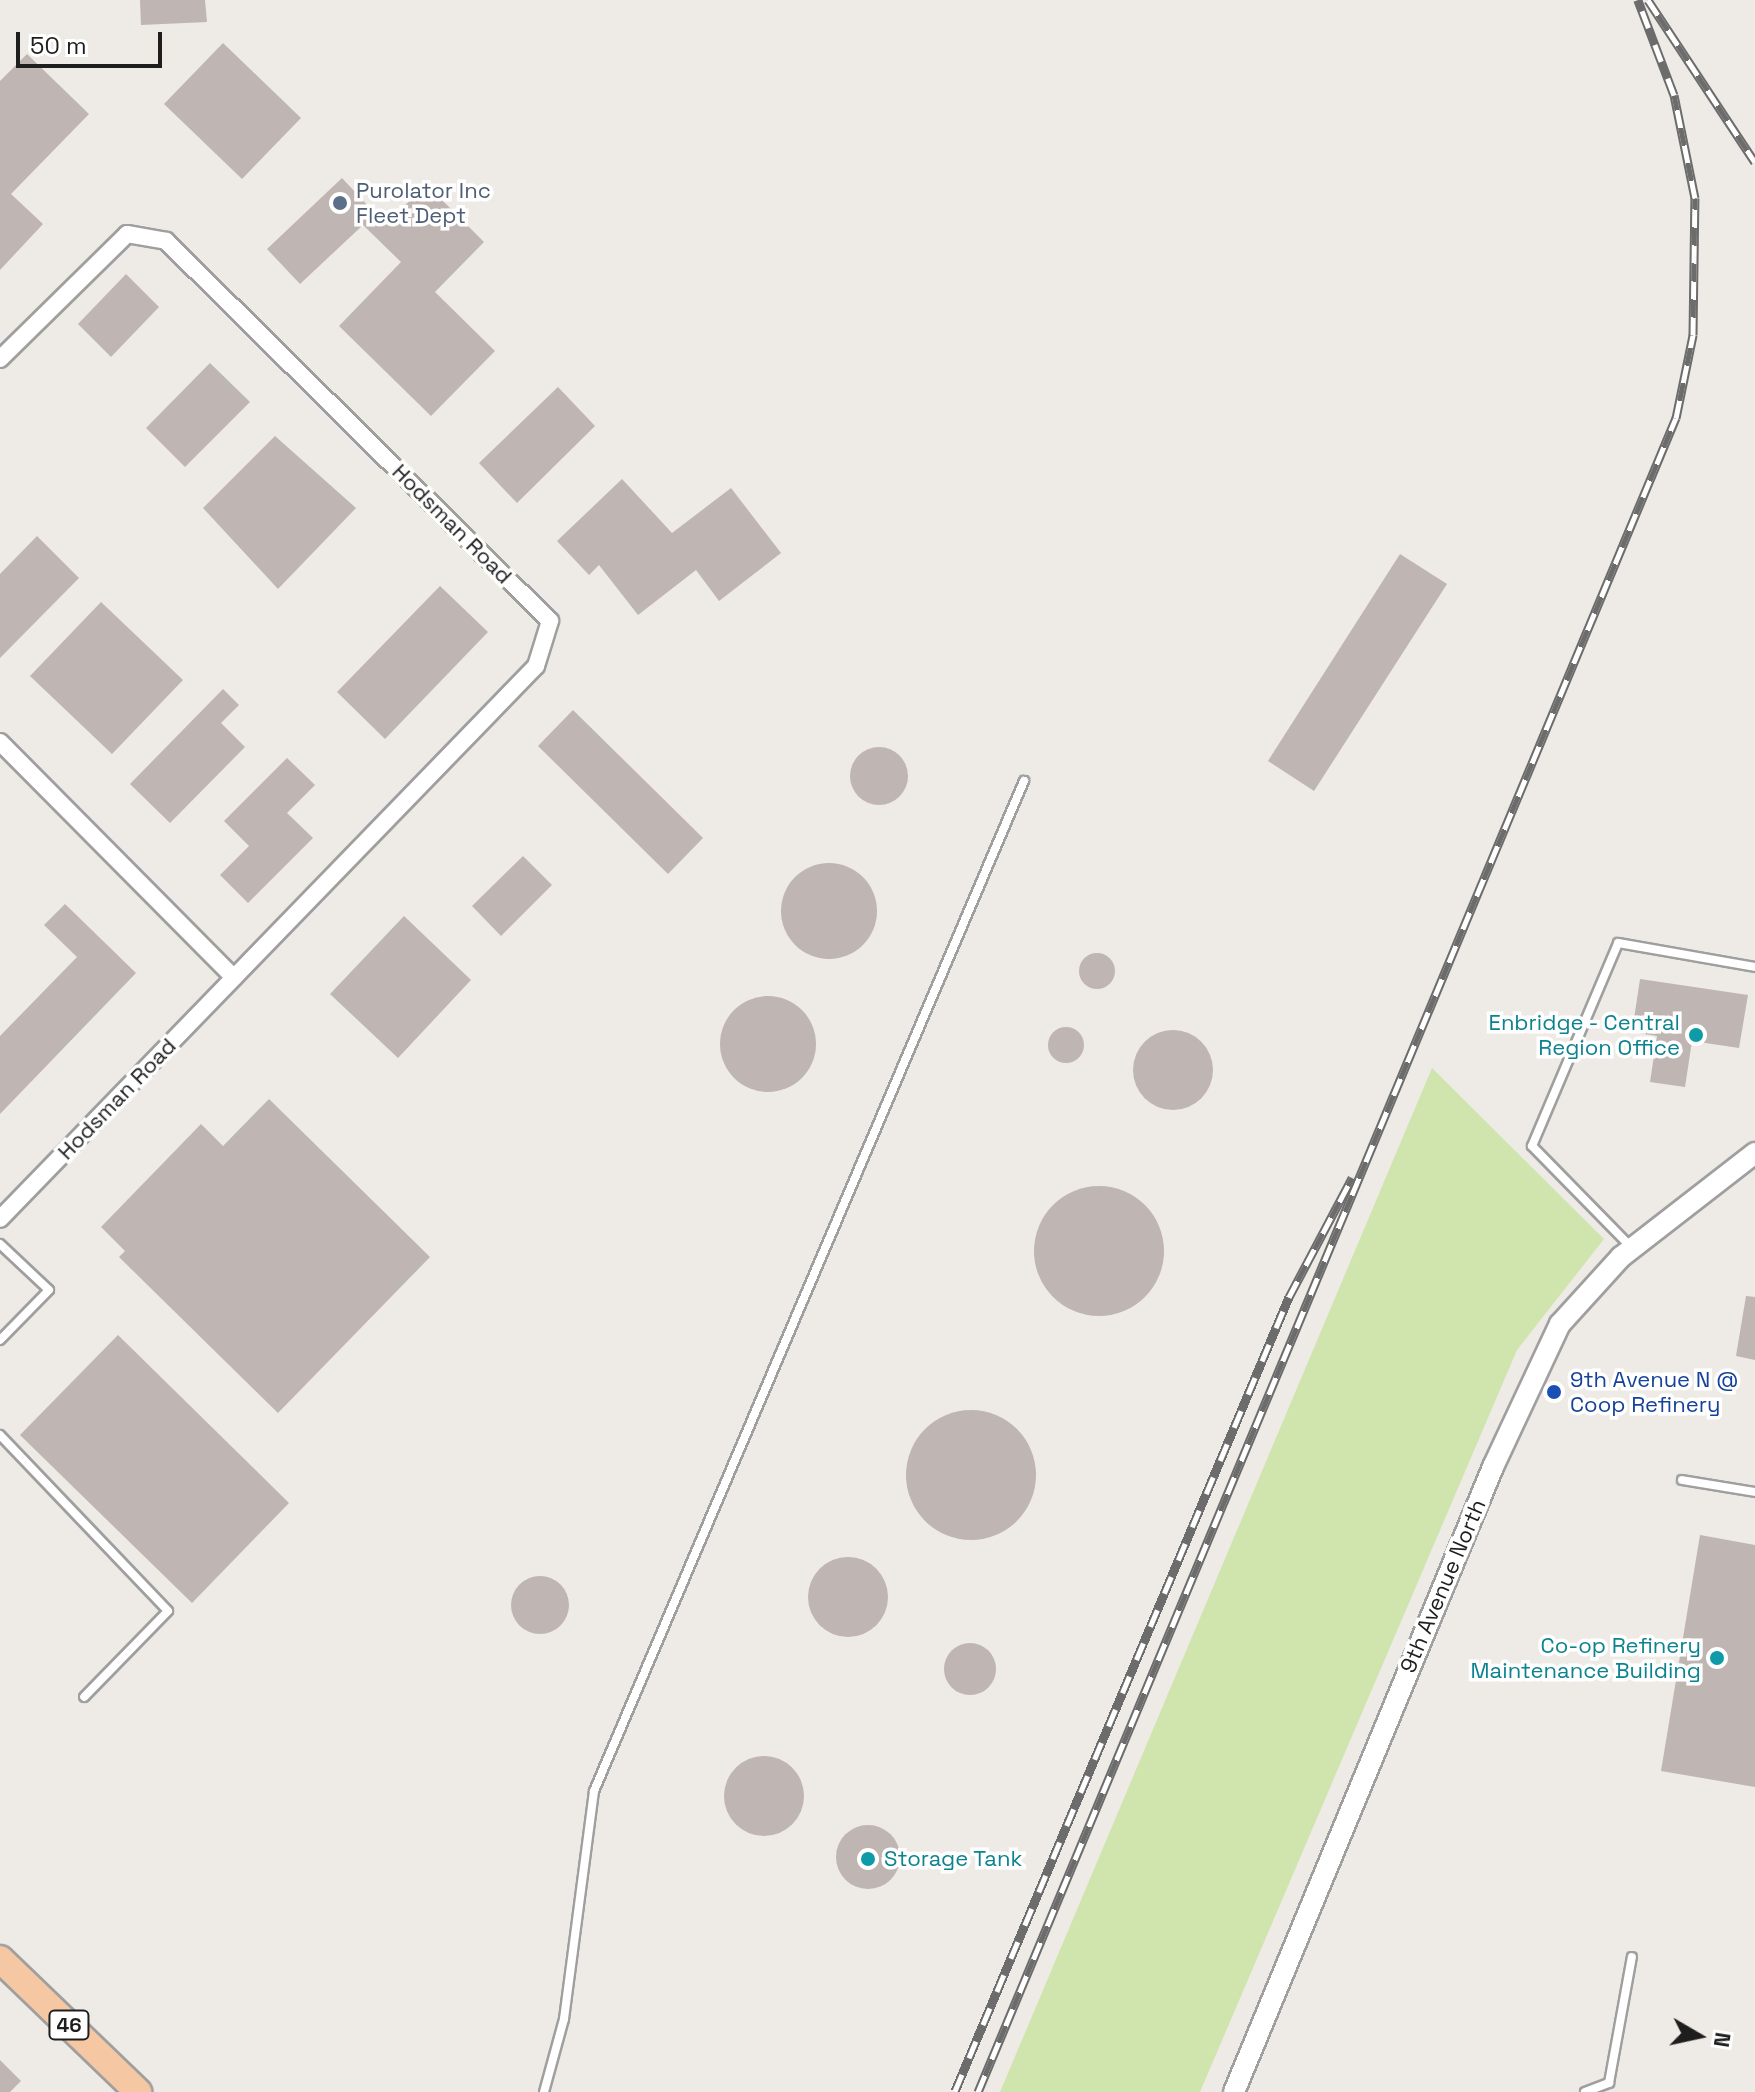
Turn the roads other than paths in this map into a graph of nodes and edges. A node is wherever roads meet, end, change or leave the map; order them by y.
1 (0, 359) edge
2 (0, 742) edge
3 (1024, 781) dead end
4 (1755, 967) edge
5 (234, 978) junction
6 (1755, 1153) edge
7 (0, 1219) edge
8 (0, 1244) edge
9 (1632, 1248) junction
10 (0, 1340) edge
11 (0, 1435) edge
12 (1682, 1480) dead end
13 (1755, 1492) edge
14 (84, 1697) dead end
15 (1632, 1957) dead end
16 (0, 1959) edge
17 (138, 2092) edge
18 (544, 2092) edge
19 (1234, 2092) edge
20 (1585, 2092) edge

1 - 5 street, Hodsman Road
2 - 5 street
3 - 18 lane
4 - 9 lane
5 - 7 street, Hodsman Road
6 - 9 street, 9th Avenue North
8 - 10 lane
9 - 19 street, 9th Avenue North
11 - 14 lane
12 - 13 lane
15 - 20 lane
16 - 17 main road, 46

